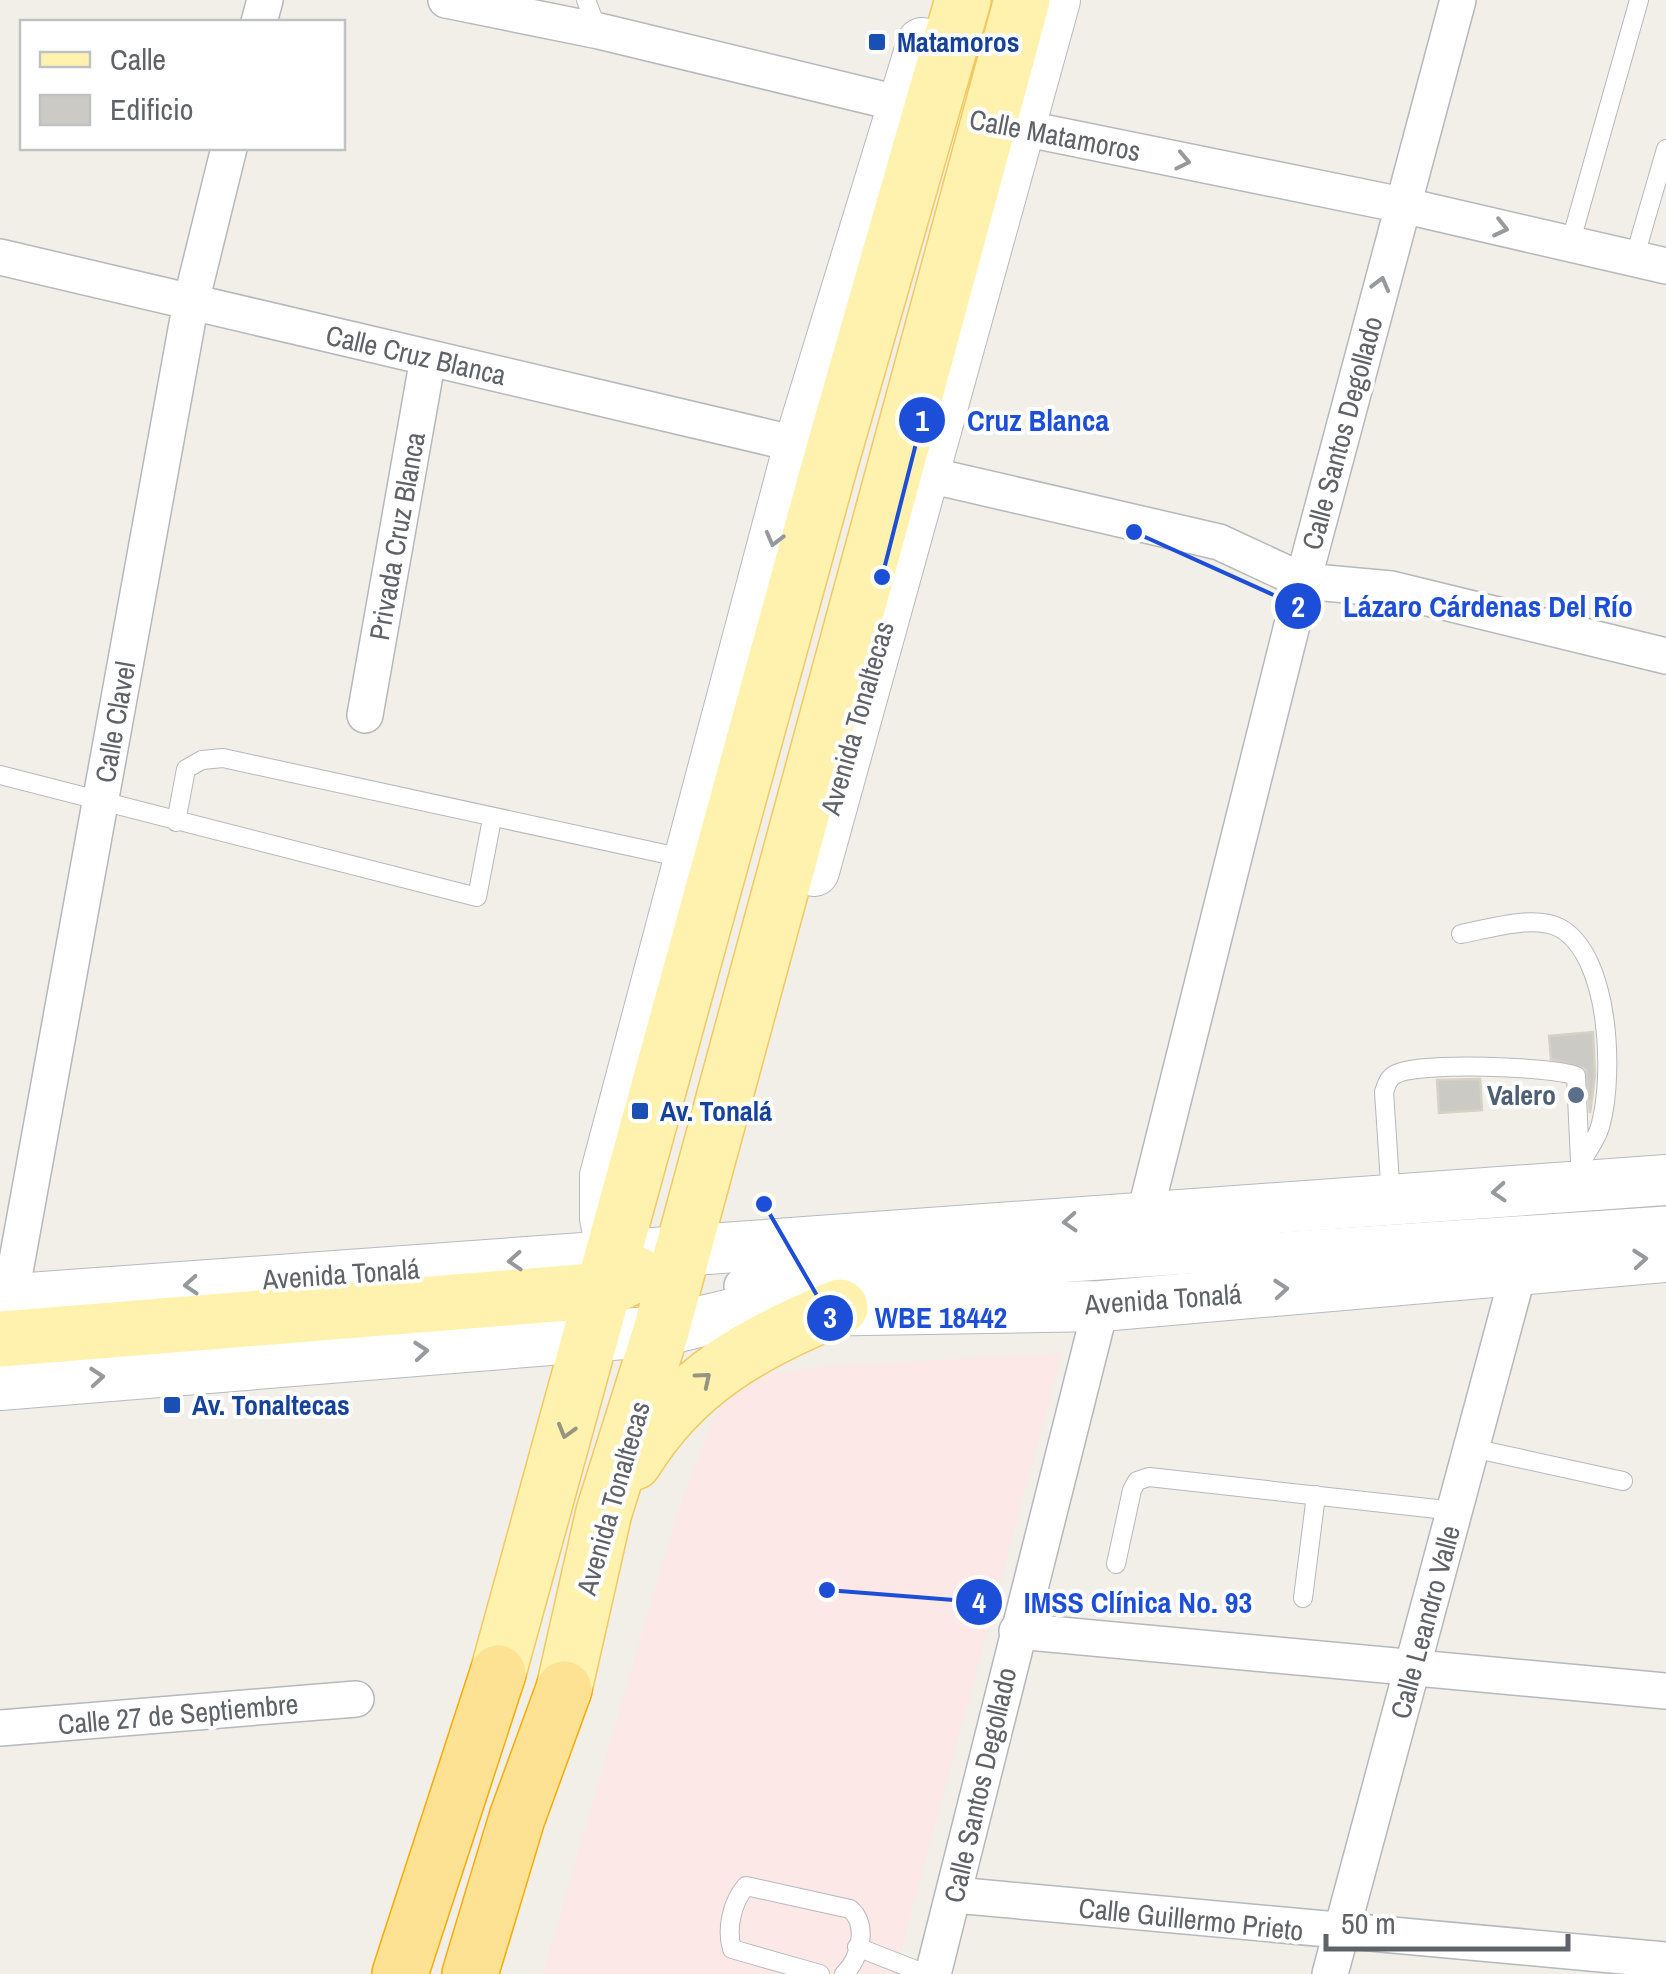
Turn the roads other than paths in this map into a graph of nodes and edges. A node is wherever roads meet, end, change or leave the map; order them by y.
1 (446, 0) edge
2 (934, 0) edge
3 (964, 0) edge
4 (1022, 0) edge
5 (1054, 0) edge
6 (1458, 0) edge
7 (1640, 0) edge
8 (592, 16) edge
9 (918, 108) junction
10 (1004, 124) junction
11 (1666, 149) edge
12 (229, 150) edge
13 (1402, 206) junction
14 (1570, 244) junction
15 (0, 258) edge
16 (1650, 263) edge
17 (191, 302) junction
18 (428, 358) junction
19 (816, 449) junction
20 (910, 471) junction
21 (1303, 581) junction
22 (1666, 656) edge
23 (364, 715) dead end
24 (0, 775) edge
25 (100, 804) junction
26 (492, 819) junction
27 (176, 822) junction
28 (689, 859) junction
29 (1460, 934) dead end
30 (1666, 1180) edge
31 (1582, 1210) junction
32 (1144, 1217) junction
33 (1666, 1224) edge
34 (1393, 1232) junction
35 (683, 1250) junction
36 (1666, 1257) edge
37 (1520, 1270) junction
38 (742, 1286) dead end
39 (603, 1294) junction
40 (1101, 1306) junction
41 (840, 1307) junction
42 (3, 1312) edge
43 (662, 1330) junction
44 (0, 1385) edge
45 (1472, 1448) junction
46 (1623, 1481) dead end
47 (1316, 1494) junction
48 (1454, 1511) junction
49 (604, 1512) junction
50 (1116, 1564) dead end
51 (1303, 1598) dead end
52 (1017, 1631) junction
53 (1413, 1666) junction
54 (498, 1672) junction
55 (564, 1689) junction
56 (1666, 1691) edge
57 (356, 1699) dead end
58 (0, 1728) edge
59 (955, 1896) junction
60 (1341, 1934) junction
61 (857, 1947) junction
62 (1666, 1960) edge
63 (400, 1974) edge
64 (430, 1974) edge
65 (470, 1974) edge
66 (499, 1974) edge
67 (820, 1974) edge
68 (844, 1974) edge
69 (926, 1974) edge
70 (934, 1974) edge
71 (1330, 1974) edge

1 - 8 street, Calle Matamoros
2 - 9 street
3 - 9 main road
4 - 10 main road, Avenida Tonaltecas
5 - 10 street, Avenida Tonaltecas
6 - 13 street, Calle Santos Degollado
7 - 14 lane
8 - 9 street, Calle Matamoros
9 - 10 street, Calle Matamoros
9 - 19 main road
10 -> 13 street, Calle Matamoros
10 - 20 main road, Avenida Tonaltecas
11 - 16 lane
12 - 17 street, Calle Clavel
13 -> 14 street, Calle Matamoros
21 -> 13 street, Calle Santos Degollado
14 - 16 street, Calle Matamoros
15 - 17 street, Calle Cruz Blanca
17 - 18 street, Calle Cruz Blanca
17 - 25 street, Calle Clavel
18 - 19 street, Calle Cruz Blanca
18 - 23 street, Privada Cruz Blanca
19 -> 28 street
19 - 39 main road
20 - 21 street
20 - 35 main road, Avenida Tonaltecas
21 - 22 street
21 - 32 street, Calle Santos Degollado
24 - 25 lane
25 - 27 lane
25 - 42 street, Calle Clavel
26 - 27 lane
26 - 27 lane
26 - 28 lane
28 - 39 street
29 - 31 lane
30 - 31 street, Avenida Tonalá
31 - 33 street
31 - 34 street, Avenida Tonalá
31 - 34 lane
31 -> 36 street, Avenida Tonalá
31 - 37 street, Avenida Tonalá
32 - 34 street, Avenida Tonalá
32 -> 35 street, Avenida Tonalá
34 - 37 street, Avenida Tonalá
34 - 38 street
40 -> 34 street, Avenida Tonalá
35 - 39 main road, Avenida Tonalá
35 - 43 main road, Avenida Tonaltecas
37 - 45 street, Calle Leandro Valle
39 - 42 main road, Avenida Tonalá
39 - 43 main road
44 -> 39 street, Avenida Tonalá
39 -> 54 main road
40 - 41 street, Avenida Tonalá
40 - 52 street, Calle Santos Degollado
41 - 43 street, Avenida Tonalá
49 -> 41 main road
43 - 49 main road, Avenida Tonaltecas
45 - 46 lane
45 - 48 street, Calle Leandro Valle
47 - 48 lane
47 - 50 lane
47 - 51 lane
48 - 53 street, Calle Leandro Valle
49 - 55 main road, Avenida Tonaltecas
52 - 53 street
52 - 59 street, Calle Santos Degollado
53 - 56 street
53 - 60 street, Calle Leandro Valle
54 - 63 highway
54 - 64 highway
55 - 65 highway
55 - 66 highway
57 - 58 street, Calle 27 de Septiembre
59 - 60 street, Calle Guillermo Prieto
59 - 70 street, Calle Santos Degollado
60 - 62 street, Calle Guillermo Prieto
60 - 71 street, Calle Leandro Valle
61 - 67 lane
61 - 68 lane
61 - 69 lane

